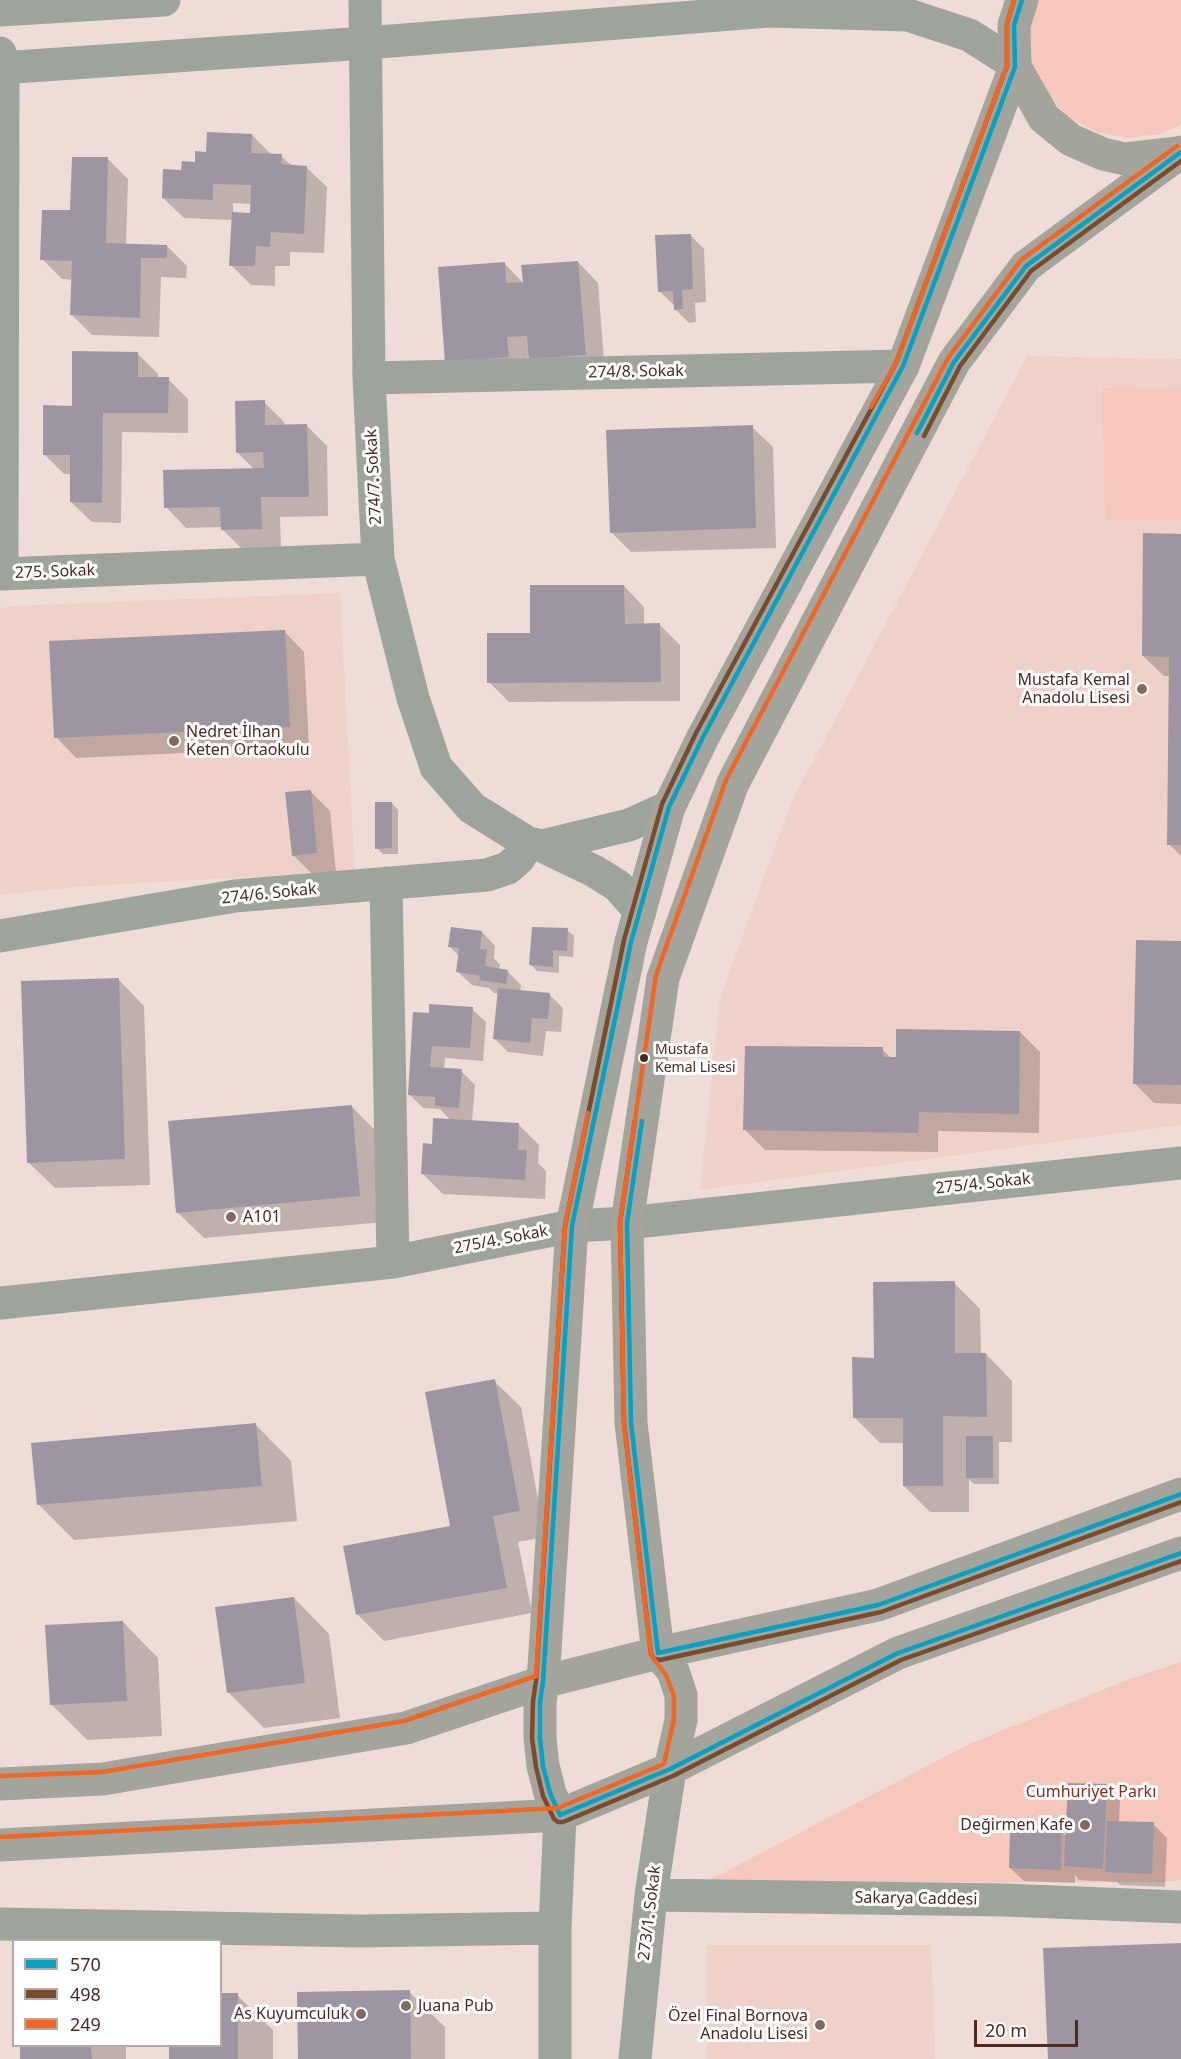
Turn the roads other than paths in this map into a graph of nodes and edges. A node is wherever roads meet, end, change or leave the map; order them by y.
1 (164, 0) edge
2 (365, 0) edge
3 (1022, 0) edge
4 (0, 10) edge
5 (366, 43) junction
6 (1, 63) edge
7 (1015, 66) junction
8 (1180, 152) edge
9 (903, 366) junction
10 (369, 378) junction
11 (378, 560) junction
12 (1, 575) edge
13 (669, 807) junction
14 (535, 845) junction
15 (386, 883) junction
16 (640, 911) junction
17 (0, 936) edge
18 (1181, 1163) edge
19 (627, 1223) junction
20 (572, 1226) junction
21 (393, 1262) junction
22 (0, 1303) edge
23 (1181, 1494) edge
24 (1181, 1553) edge
25 (658, 1653) junction
26 (543, 1682) junction
27 (670, 1768) junction
28 (0, 1784) edge
29 (560, 1815) junction
30 (0, 1845) edge
31 (651, 1895) junction
32 (1181, 1907) edge
33 (0, 1924) edge
34 (555, 1928) junction
35 (555, 2059) edge
36 (635, 2059) edge

1 - 4 street
2 - 5 street, 274/7. Sokak
3 - 7 main road
5 - 6 street
5 - 7 street
5 - 10 street, 274/7. Sokak
6 - 12 street, 275. Sokak
7 - 8 main road
7 - 9 main road
8 - 19 main road
9 - 10 street, 274/8. Sokak
9 - 13 main road
10 - 11 street, 274/7. Sokak
11 - 12 street, 275. Sokak
11 - 14 street, 274/7. Sokak
13 - 14 street
13 - 16 main road
14 - 15 street, 274/6. Sokak
14 - 16 street, 274/7. Sokak
15 - 17 street, 274/6. Sokak
15 - 21 street
16 - 20 main road
18 - 19 street, 275/4. Sokak
19 - 20 street, 275/4. Sokak
19 - 25 main road
20 - 21 street, 275/4. Sokak
20 - 26 main road
21 - 22 street, 275/4. Sokak
23 - 25 main road
24 - 27 main road
25 - 26 main road
25 - 27 main road
26 - 28 main road
26 - 29 main road
27 - 29 main road
27 - 31 street, 273/1. Sokak
29 - 30 main road
29 - 34 street
31 - 32 street, Sakarya Caddesi
31 - 36 street, 273/1. Sokak
33 - 34 street
34 - 35 street

